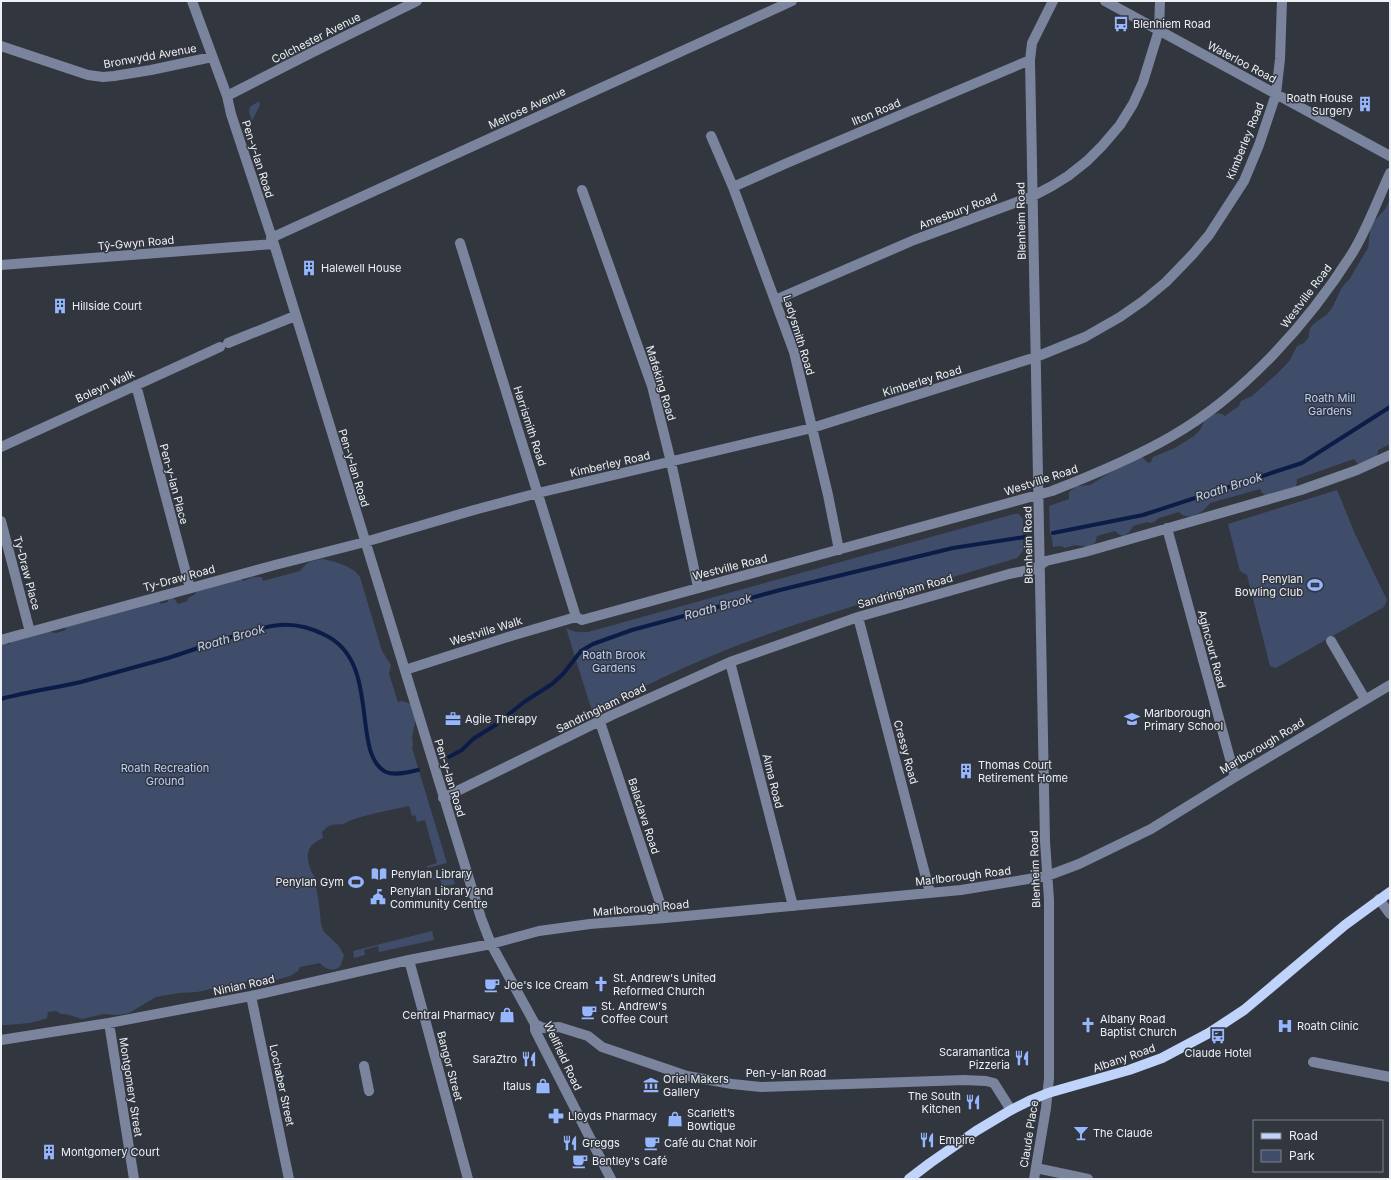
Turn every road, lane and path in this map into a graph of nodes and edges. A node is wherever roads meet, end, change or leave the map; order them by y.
1 (192, 1) edge
2 (417, 1) edge
3 (792, 1) edge
4 (1053, 1) edge
5 (1105, 1) edge
6 (1160, 1) edge
7 (1282, 1) edge
8 (1159, 30) junction
9 (1, 46) edge
10 (212, 57) junction
11 (1030, 60) junction
12 (1276, 94) junction
13 (227, 96) junction
14 (711, 136) dead end
15 (1390, 156) edge
16 (1390, 172) edge
17 (733, 187) junction
18 (582, 190) dead end
19 (1033, 196) junction
20 (272, 241) junction
21 (460, 244) dead end
22 (1, 265) edge
23 (775, 300) junction
24 (295, 316) junction
25 (1036, 358) junction
26 (136, 385) junction
27 (812, 428) junction
28 (1, 447) edge
29 (1390, 455) edge
30 (671, 462) junction
31 (538, 493) junction
32 (1039, 494) junction
33 (1, 521) edge
34 (1167, 528) junction
35 (365, 542) junction
36 (839, 550) junction
37 (1040, 565) junction
38 (190, 588) junction
39 (698, 588) junction
40 (576, 617) junction
41 (858, 617) junction
42 (30, 632) junction
43 (1, 640) edge
44 (1331, 641) dead end
45 (730, 662) junction
46 (405, 670) junction
47 (1390, 685) edge
48 (1364, 699) junction
49 (600, 722) junction
50 (1235, 777) junction
51 (443, 798) junction
52 (1048, 876) junction
53 (1390, 892) edge
54 (930, 893) junction
55 (1379, 899) junction
56 (793, 906) junction
57 (1390, 914) edge
58 (666, 918) junction
59 (491, 944) junction
60 (409, 960) junction
61 (251, 996) junction
62 (109, 1023) junction
63 (535, 1024) junction
64 (1, 1040) edge
65 (1313, 1062) dead end
66 (364, 1066) dead end
67 (1390, 1077) edge
68 (369, 1091) dead end
69 (1048, 1093) junction
70 (1011, 1110) junction
71 (1036, 1168) junction
72 (134, 1179) edge
73 (289, 1179) edge
74 (468, 1179) edge
75 (611, 1179) edge
76 (910, 1179) edge
77 (1034, 1179) edge
78 (1088, 1179) edge

1 - 10 street, Pen-y-lan Road
2 - 13 street, Colchester Avenue
3 - 20 street, Melrose Avenue
4 - 11 street, Blenheim Road
5 - 8 street, Waterloo Road
6 - 8 street, Amesbury Road
7 - 12 street, Kimberley Road
8 - 12 street, Waterloo Road
8 - 19 street, Amesbury Road
9 - 10 street, Bronwydd Avenue
10 - 13 street, Pen-y-lan Road
11 - 17 street, Ilton Road
11 - 19 street, Blenheim Road
12 - 15 street, Waterloo Road
12 - 25 street, Kimberley Road
13 - 20 street, Pen-y-lan Road
14 - 17 street, Ladysmith Road
16 - 32 street, Westville Road
17 - 23 street, Ladysmith Road
18 - 30 street, Mafeking Road
19 - 23 street, Amesbury Road
19 - 25 street, Blenheim Road
20 - 22 street, Tŷ-Gwyn Road
20 - 24 street, Pen-y-lan Road
21 - 31 street, Harrismith Road
23 - 27 street, Ladysmith Road
24 - 26 street, Boleyn Walk
24 - 35 street, Pen-y-lan Road
25 - 27 street, Kimberley Road
25 - 32 street, Blenheim Road
26 - 28 street, Boleyn Walk
26 - 38 street, Pen-y-lan Place
27 - 30 street, Kimberley Road
27 - 36 street, Ladysmith Road
29 - 34 street, Sandringham Road
30 - 31 street, Kimberley Road
30 - 39 street, Mafeking Road
31 - 35 street, Kimberley Road
31 - 40 street, Harrismith Road
32 - 36 street, Westville Road
32 - 37 street, Blenheim Road
33 - 42 street, Ty-Draw Place
34 - 37 street, Sandringham Road
34 - 50 street, Agincourt Road
35 - 38 street, Ty-Draw Road
35 - 46 street, Pen-y-lan Road
36 - 39 street, Westville Road
37 - 41 street, Sandringham Road
37 - 52 street, Blenheim Road
38 - 42 street, Ty-Draw Road
39 - 40 street, Westville Road
40 - 46 street, Westville Walk
41 - 45 street, Sandringham Road
41 - 54 street, Cressy Road
42 - 43 street, Ty-Draw Road
44 - 48 street
45 - 49 street, Sandringham Road
45 - 56 street, Alma Road
46 - 51 street, Pen-y-lan Road
47 - 48 street, Marlborough Road
48 - 50 street, Marlborough Road
49 - 51 street, Sandringham Road
49 - 58 street, Balaclava Road
50 - 52 street, Marlborough Road
51 - 59 street, Pen-y-lan Road
52 - 54 street, Marlborough Road
52 - 69 street, Blenheim Road
53 - 55 main road, Albany Road
54 - 56 street, Marlborough Road
55 - 57 street
55 - 69 main road, Albany Road
56 - 58 street, Marlborough Road
58 - 59 street, Marlborough Road
59 - 60 street, Ninian Road
59 - 63 street, Wellfield Road
60 - 61 street, Ninian Road
60 - 74 street, Bangor Street
61 - 62 street, Ninian Road
61 - 73 street, Lochaber Street
62 - 64 street, Ninian Road
62 - 72 street, Montgomery Street
63 - 70 street, Pen-y-lan Road
63 - 75 street, Wellfield Road
65 - 67 street
66 - 68 street
69 - 70 main road, Albany Road
69 - 71 street, Claude Place
70 - 76 main road, Albany Road
71 - 77 street, Claude Place
71 - 78 street

